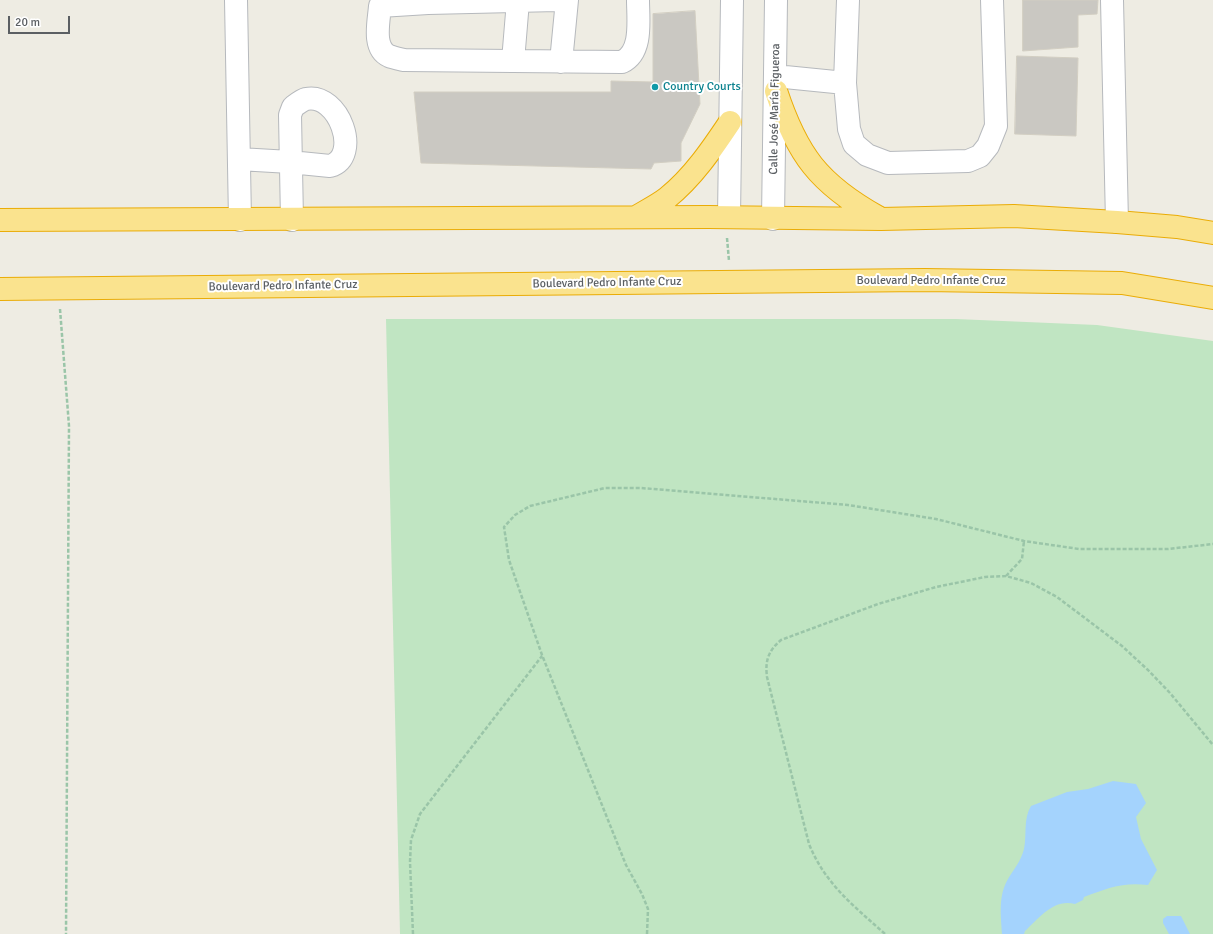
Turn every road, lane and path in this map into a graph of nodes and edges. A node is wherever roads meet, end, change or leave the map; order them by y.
1 (236, 0) edge
2 (250, 0) edge
3 (557, 0) edge
4 (567, 0) edge
5 (638, 0) edge
6 (732, 0) edge
7 (776, 0) edge
8 (848, 0) edge
9 (992, 0) edge
10 (1112, 0) edge
11 (428, 1) edge
12 (518, 1) junction
13 (380, 3) edge
14 (236, 32) junction
15 (513, 61) junction
16 (560, 62) junction
17 (775, 83) junction
18 (845, 83) junction
19 (730, 122) junction
20 (239, 159) junction
21 (636, 217) junction
22 (728, 218) junction
23 (881, 218) junction
24 (773, 219) junction
25 (0, 220) edge
26 (240, 220) junction
27 (292, 220) junction
28 (1117, 222) junction
29 (1213, 233) edge
30 (730, 282) junction
31 (58, 288) junction
32 (0, 289) edge
33 (1213, 298) edge
34 (1024, 541) junction
35 (1213, 544) edge
36 (1006, 576) junction
37 (542, 655) junction
38 (1213, 745) edge
39 (66, 934) edge
40 (412, 934) edge
41 (647, 934) edge
42 (886, 934) edge

1 - 14 street
2 - 14 street
3 - 12 street
4 - 16 street
5 - 16 street
6 - 19 street
7 - 17 street, Calle José María Figueroa
8 - 18 street
9 - 18 street
10 - 28 street
11 - 12 street
11 - 13 street
12 - 15 street
13 - 15 street
14 - 20 street
15 - 16 street
17 - 18 street
17 - 23 highway
17 - 24 street, Calle José María Figueroa
19 - 21 highway
19 - 22 street
20 - 26 street
20 - 27 street
21 - 22 highway
21 - 27 highway
22 - 24 highway
22 - 30 path
23 - 24 highway
23 - 28 highway
25 - 26 highway
26 - 27 highway
28 - 29 highway
30 - 31 highway, Boulevard Pedro Infante Cruz
30 - 33 highway, Boulevard Pedro Infante Cruz
31 - 32 highway, Boulevard Pedro Infante Cruz
31 - 39 path
34 - 35 path
34 - 36 path
34 - 37 path
36 - 38 path
36 - 42 path
37 - 40 path
37 - 41 path

